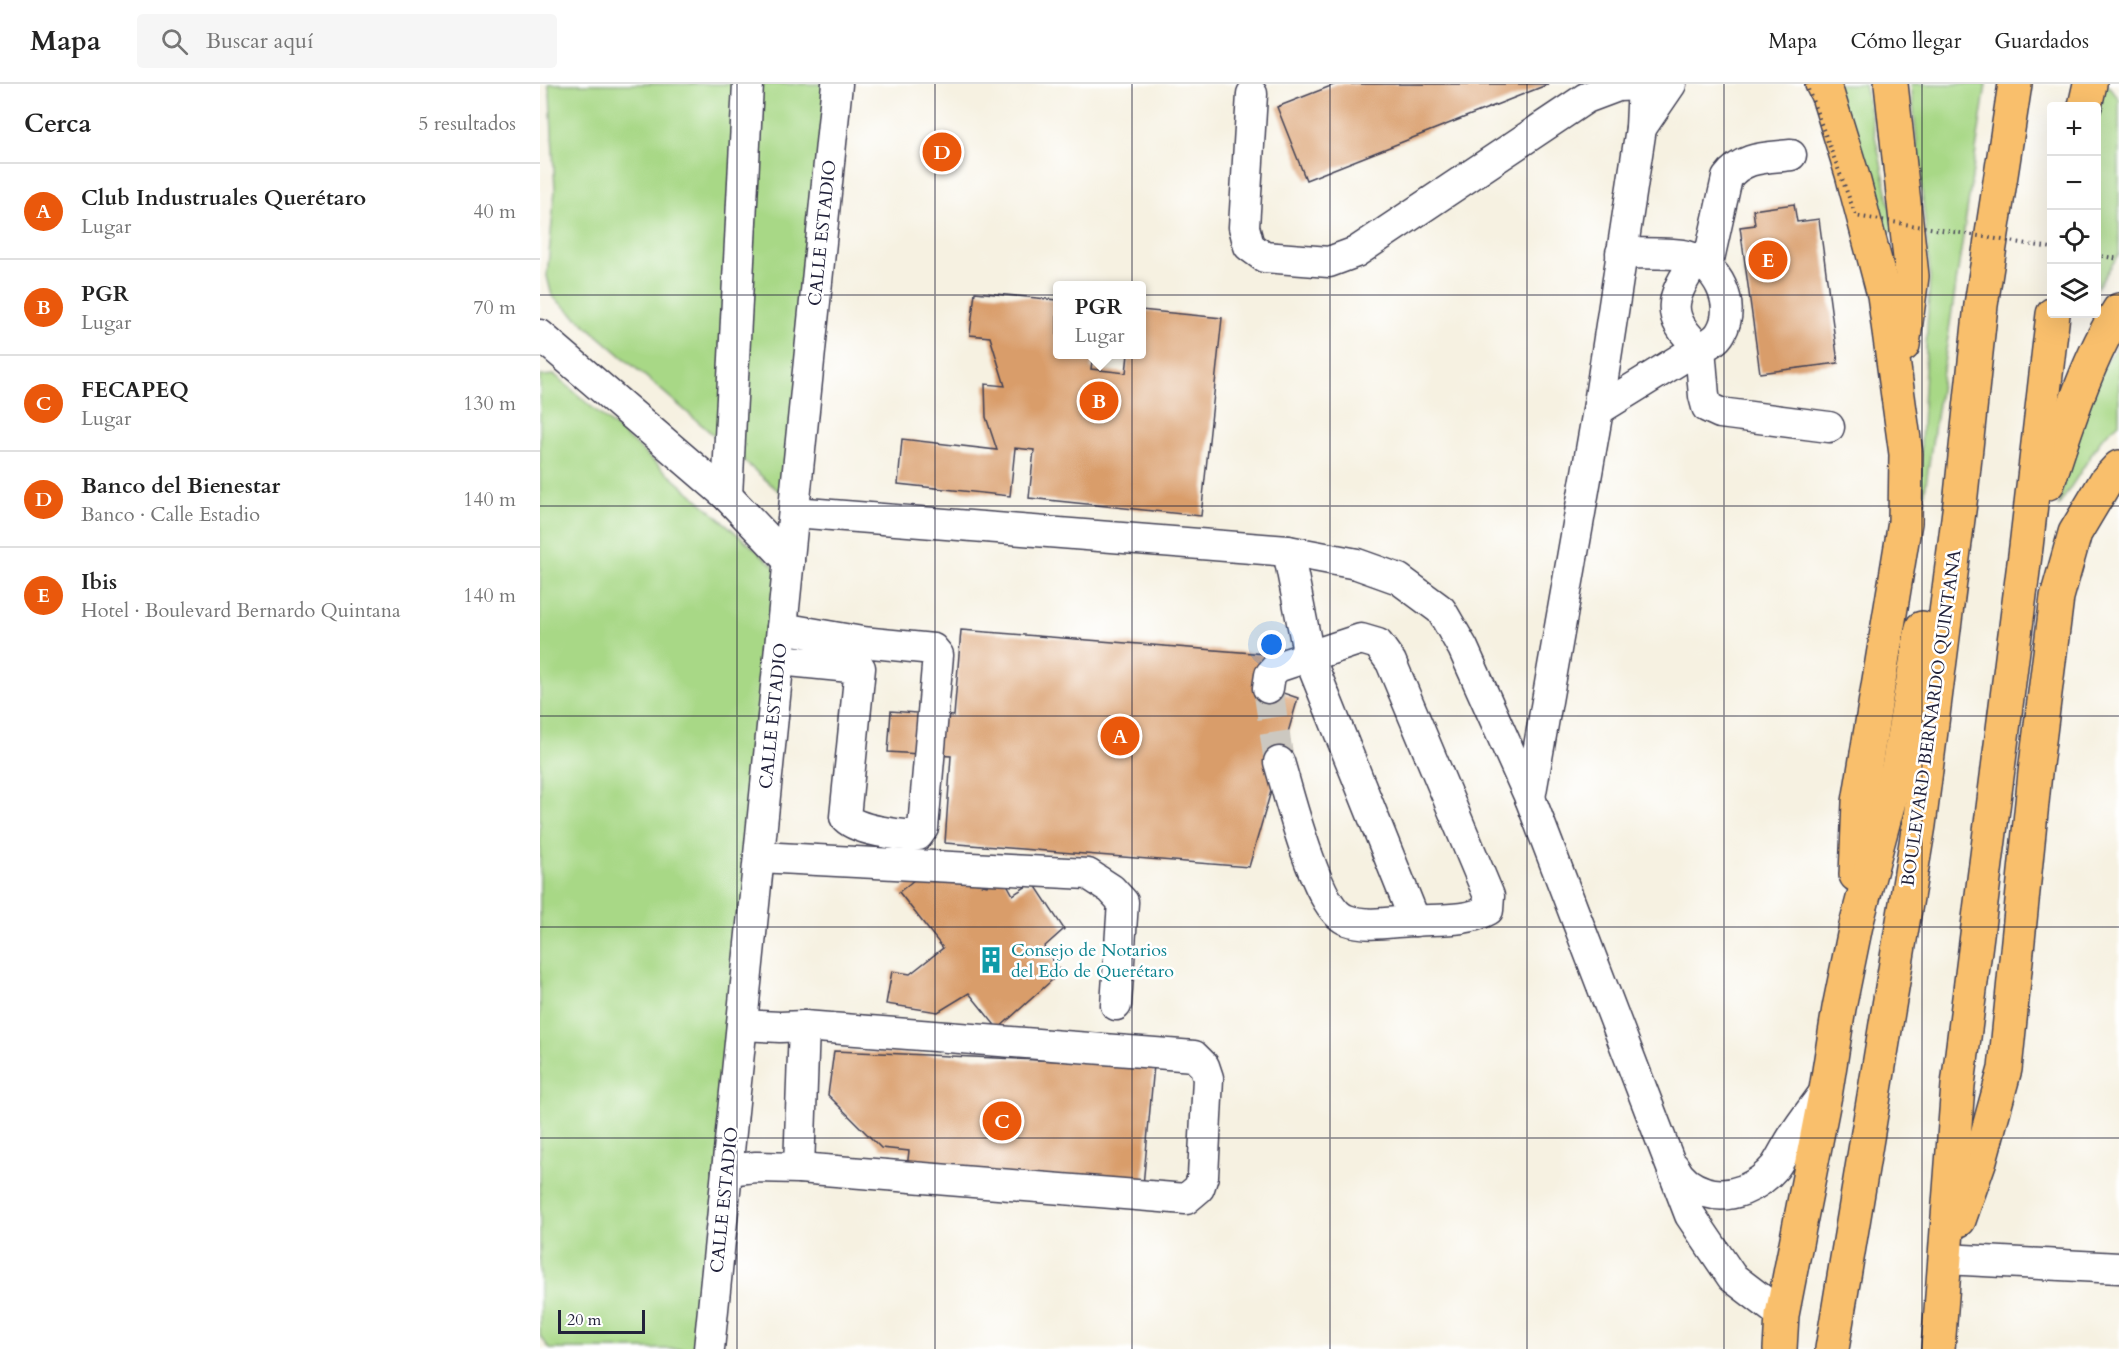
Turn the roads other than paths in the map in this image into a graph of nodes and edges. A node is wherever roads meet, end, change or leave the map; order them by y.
1 (748, 84) edge
2 (837, 84) edge
3 (1643, 84) edge
4 (1671, 84) edge
5 (1822, 84) edge
6 (1891, 84) edge
7 (2015, 84) edge
8 (2090, 84) edge
9 (1252, 94) dead end
10 (2086, 102) edge
11 (1641, 128) junction
12 (1791, 155) dead end
13 (1622, 253) junction
14 (1701, 264) junction
15 (2119, 309) edge
16 (2053, 318) edge
17 (540, 335) edge
18 (1700, 348) junction
19 (1898, 390) junction
20 (1598, 410) junction
21 (1829, 427) dead end
22 (2119, 467) edge
23 (1961, 495) junction
24 (727, 496) junction
25 (794, 512) junction
26 (2026, 547) junction
27 (1288, 551) junction
28 (789, 561) junction
29 (782, 628) junction
30 (861, 655) junction
31 (1308, 657) junction
32 (778, 660) junction
33 (1268, 688) tunnel mouth
34 (1279, 762) tunnel mouth
35 (1530, 798) junction
36 (759, 857) junction
37 (1415, 921) junction
38 (1856, 925) junction
39 (1116, 1005) dead end
40 (742, 1025) junction
41 (804, 1026) junction
42 (1826, 1090) junction
43 (1667, 1155) junction
44 (799, 1168) junction
45 (727, 1170) junction
46 (1945, 1259) junction
47 (2119, 1268) edge
48 (1782, 1315) junction
49 (709, 1349) edge
50 (1780, 1349) edge
51 (1832, 1349) edge
52 (1938, 1349) edge

1 - 24 street
2 - 25 street, CALLE ESTADIO
3 - 9 street
3 - 11 street
4 - 11 street
5 - 19 highway
6 - 19 highway
7 - 23 highway, BOULEVARD BERNARDO QUINTANA
8 - 10 highway
11 - 13 street
12 - 14 street
13 - 14 street
13 - 20 street
14 - 18 street
14 - 18 street
15 - 26 highway
16 - 26 highway
17 - 24 street
18 - 20 street
18 - 21 street
19 - 38 highway
20 - 35 street
22 - 46 highway
23 - 38 highway
23 - 51 highway, BOULEVARD BERNARDO QUINTANA
24 - 28 street
25 - 27 street
25 - 28 street, CALLE ESTADIO
26 - 46 highway
27 - 31 street
27 - 35 street
28 - 29 street, CALLE ESTADIO
29 - 30 street
29 - 32 street, CALLE ESTADIO
30 - 30 street
30 - 32 street
31 - 33 street
31 - 37 street
31 - 37 street
32 - 36 street, CALLE ESTADIO
34 - 37 street
35 - 43 street
36 - 39 street
36 - 40 street, CALLE ESTADIO
38 - 42 highway
40 - 41 street
40 - 45 street, CALLE ESTADIO
41 - 44 street
41 - 44 street
42 - 43 street
42 - 48 highway
43 - 48 street
44 - 45 street
45 - 49 street, CALLE ESTADIO
46 - 47 street
46 - 52 highway
48 - 50 highway

